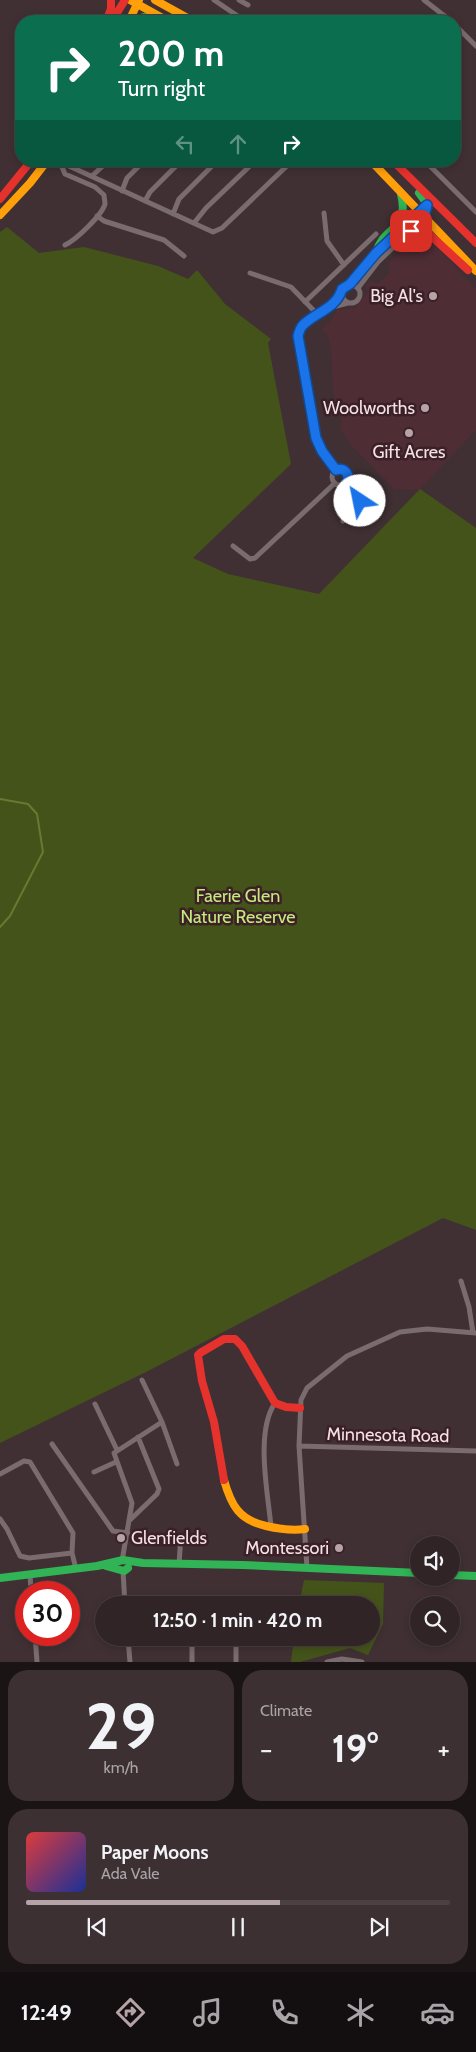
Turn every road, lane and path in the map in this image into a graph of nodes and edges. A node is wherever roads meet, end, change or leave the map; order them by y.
1 (111, 0) edge
2 (124, 0) edge
3 (155, 0) edge
4 (214, 0) edge
5 (240, 0) edge
6 (424, 0) edge
7 (136, 2) edge
8 (248, 5) dead end
9 (108, 15) edge
10 (115, 15) edge
11 (131, 15) edge
12 (158, 15) edge
13 (182, 15) edge
14 (237, 15) edge
15 (443, 15) edge
16 (461, 31) edge
17 (476, 46) edge
18 (26, 167) edge
19 (42, 167) edge
20 (62, 167) edge
21 (75, 167) edge
22 (102, 167) edge
23 (138, 167) edge
24 (175, 167) edge
25 (211, 167) edge
26 (249, 167) edge
27 (286, 167) edge
28 (376, 167) edge
29 (393, 167) edge
30 (399, 167) edge
31 (431, 167) edge
32 (92, 176) junction
33 (122, 191) junction
34 (400, 193) junction
35 (0, 199) edge
36 (144, 201) junction
37 (427, 205) junction
38 (476, 212) edge
39 (324, 213) dead end
40 (173, 214) junction
41 (422, 214) junction
42 (0, 215) edge
43 (448, 215) junction
44 (97, 216) junction
45 (194, 223) junction
46 (376, 234) dead end
47 (403, 239) junction
48 (476, 243) edge
49 (65, 245) dead end
50 (376, 253) junction
51 (184, 256) dead end
52 (344, 264) junction
53 (476, 271) edge
54 (250, 273) dead end
55 (476, 276) edge
56 (350, 284) junction
57 (358, 288) junction
58 (341, 296) junction
59 (306, 302) junction
60 (348, 303) junction
61 (328, 308) junction
62 (319, 316) junction
63 (336, 470) junction
64 (347, 481) junction
65 (335, 483) junction
66 (343, 521) dead end
67 (233, 546) dead end
68 (461, 1281) dead end
69 (474, 1333) edge
70 (142, 1380) dead end
71 (275, 1403) junction
72 (95, 1404) dead end
73 (300, 1408) junction
74 (162, 1422) junction
75 (138, 1437) junction
76 (52, 1444) dead end
77 (299, 1446) junction
78 (117, 1450) junction
79 (476, 1451) edge
80 (116, 1462) junction
81 (178, 1464) dead end
82 (94, 1472) dead end
83 (0, 1474) edge
84 (0, 1519) edge
85 (130, 1520) junction
86 (271, 1527) junction
87 (305, 1529) junction
88 (128, 1533) junction
89 (181, 1536) dead end
90 (72, 1553) junction
91 (179, 1564) junction
92 (123, 1565) junction
93 (76, 1568) junction
94 (307, 1568) junction
95 (410, 1573) edge
96 (30, 1574) junction
97 (460, 1575) edge
98 (476, 1576) edge
99 (0, 1578) edge
100 (30, 1581) edge
101 (125, 1596) edge
102 (36, 1646) edge
103 (129, 1646) edge
104 (192, 1646) edge
105 (236, 1646) edge
106 (37, 1662) edge
107 (130, 1662) edge
108 (192, 1662) edge
109 (236, 1662) edge
110 (327, 1662) edge
111 (362, 1662) edge

1 - 9 main road
2 - 10 main road
3 - 13 main road
4 - 14 street
5 - 8 street
6 - 15 street
7 - 11 main road
7 - 12 main road
16 - 17 street
18 - 35 main road
19 - 42 main road
20 - 44 street
21 - 32 street
22 - 32 street
23 - 33 street
24 - 36 street
25 - 40 street
26 - 45 street
27 - 45 street
28 - 34 main road
29 - 37 main road
30 - 43 main road
31 - 38 street
32 - 33 street
33 - 36 street
34 - 41 main road
34 - 50 main road
36 - 40 street
37 - 41 main road
37 - 43 main road
39 - 52 street
40 - 45 street
41 - 47 street
41 - 50 street
41 - 53 main road
43 - 48 main road
44 - 49 street
44 - 51 street
46 - 52 street
47 - 55 main road
47 - 57 street
50 - 56 street
52 - 59 street
54 - 59 street
56 - 57 street
56 - 58 street
57 - 60 street
58 - 60 street
58 - 61 street
59 - 62 street
60 - 61 street
61 - 62 street
62 - 63 street
63 - 64 street
63 - 65 street
64 - 65 street
64 - 66 street
65 - 67 street
68 - 69 street
69 - 73 street
70 - 74 street
71 - 73 main road
71 - 86 street
71 - 86 main road
72 - 78 street
73 - 77 street
74 - 75 street
74 - 81 street
75 - 78 street
75 - 85 street
76 - 88 street
77 - 79 street, Minnesota Road
77 - 87 street
78 - 80 street
80 - 82 street
80 - 85 street
83 - 90 street
84 - 90 street
85 - 88 street
86 - 87 main road
87 - 94 street
88 - 92 street
89 - 91 street
90 - 93 street
91 - 92 main road
91 - 94 main road
92 - 93 main road
92 - 101 street
93 - 96 main road
94 - 95 main road
96 - 99 main road
96 - 100 street
97 - 98 main road
102 - 106 street
103 - 107 street
104 - 108 street
105 - 109 street
110 - 111 street

